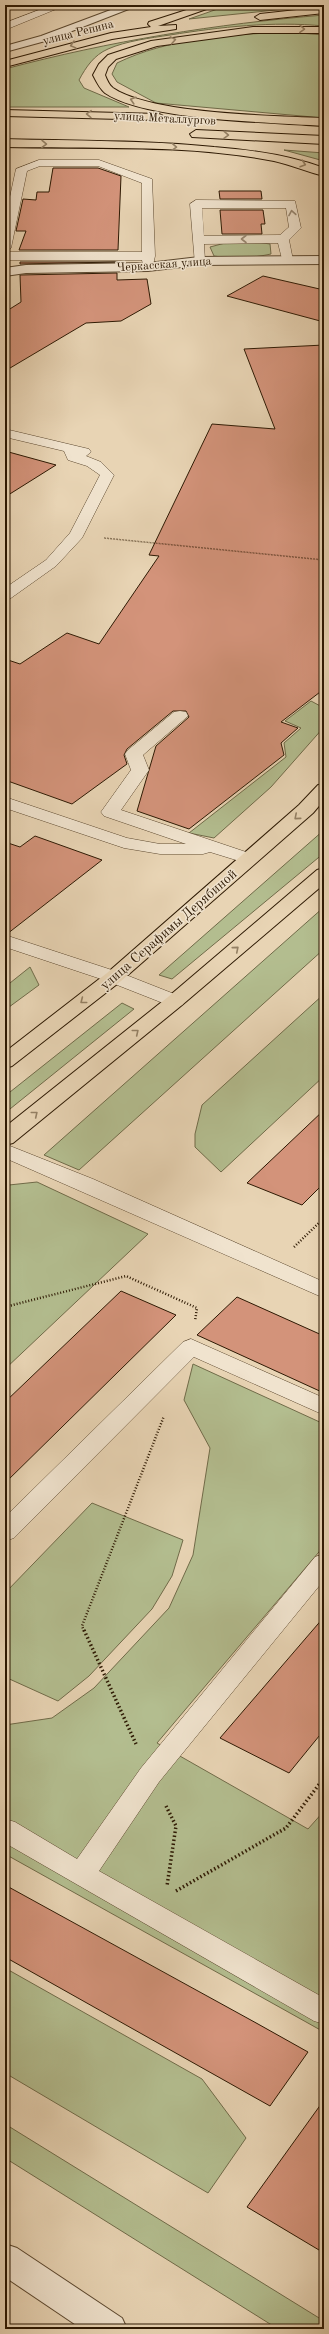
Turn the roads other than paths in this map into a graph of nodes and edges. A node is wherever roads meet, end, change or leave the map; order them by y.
1 (61, 5) edge
2 (134, 5) edge
3 (213, 5) edge
4 (324, 10) edge
5 (249, 18) dead end
6 (189, 24) dead end
7 (5, 27) edge
8 (324, 30) edge
9 (111, 36) junction
10 (5, 49) edge
11 (5, 64) edge
12 (5, 113) edge
13 (324, 122) edge
14 (324, 127) edge
15 (182, 134) dead end
16 (324, 140) edge
17 (5, 143) edge
18 (324, 172) edge
19 (283, 239) junction
20 (198, 240) junction
21 (5, 248) edge
22 (5, 256) edge
23 (287, 260) junction
24 (324, 260) edge
25 (148, 261) junction
26 (199, 261) junction
27 (5, 272) edge
28 (5, 433) edge
29 (70, 449) junction
30 (95, 455) dead end
31 (5, 595) edge
32 (180, 716) dead end
33 (324, 789) edge
34 (5, 802) edge
35 (219, 849) junction
36 (249, 859) junction
37 (324, 874) edge
38 (5, 941) edge
39 (114, 977) junction
40 (175, 1001) junction
41 (5, 1062) edge
42 (5, 1138) edge
43 (5, 1150) edge
44 (324, 1291) edge
45 (324, 1407) edge
46 (5, 1532) edge
47 (324, 1563) edge
48 (5, 1830) edge
49 (81, 1874) junction
50 (324, 2012) edge
51 (5, 2258) edge
52 (110, 2329) edge

1 - 7 lane
2 - 10 street
3 - 9 main road
4 - 5 main road
6 - 9 main road, улица Репина
13 -> 8 main road
9 -> 11 main road, улица Репина
14 -> 12 main road, улица Металлургов
15 -> 16 main road, улица Металлургов
17 -> 18 main road
19 -> 20 lane
19 -> 20 lane
19 - 23 lane
20 - 26 lane
21 - 25 lane
22 - 25 lane
23 - 24 street, Черкасская улица
23 - 26 street, Черкасская улица
25 - 26 street, Черкасская улица
25 - 27 street, Черкасская улица
28 - 29 lane
29 - 30 lane
29 - 31 lane
32 - 35 lane
33 -> 36 main road, улица Серафимы Дерябиной
34 - 35 lane
35 - 36 lane
36 - 39 main road, улица Серафимы Дерябиной
40 -> 37 main road
38 - 39 lane
39 - 40 lane
39 -> 41 main road, улица Серафимы Дерябиной
42 -> 40 main road
43 - 44 lane
45 - 46 lane
47 - 49 lane
48 - 49 lane
49 - 50 lane
51 - 52 street

